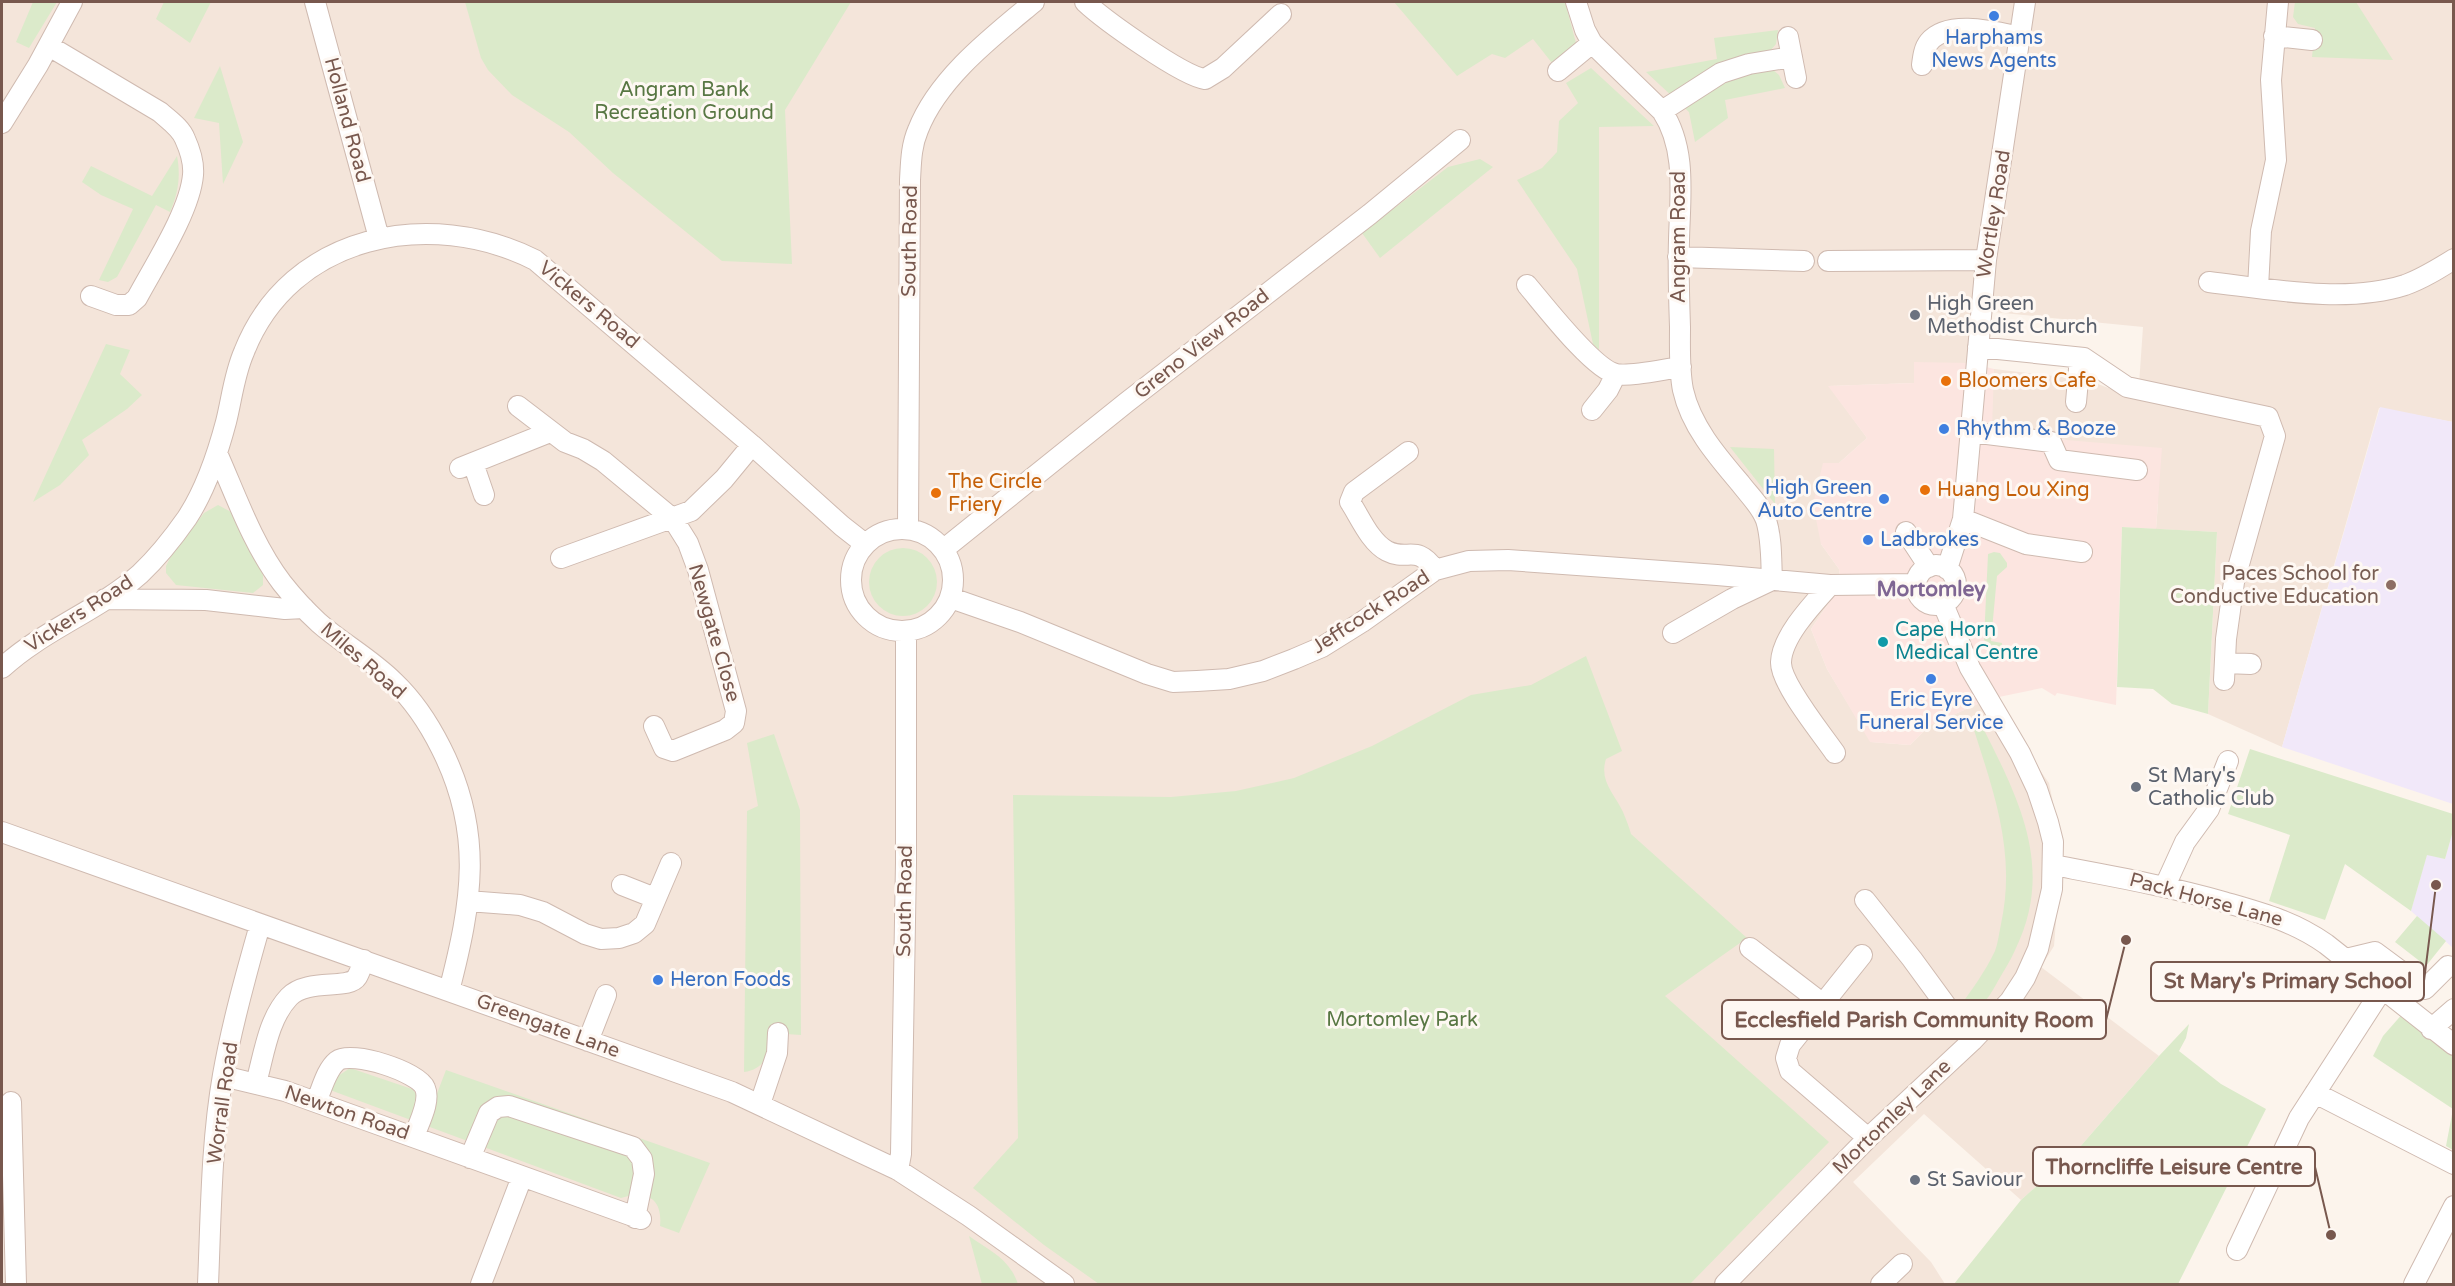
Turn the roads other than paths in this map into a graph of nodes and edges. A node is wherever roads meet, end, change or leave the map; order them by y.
1 (72, 2) edge
2 (315, 2) edge
3 (1034, 2) edge
4 (1085, 2) edge
5 (1576, 2) edge
6 (2025, 2) edge
7 (2278, 2) edge
8 (1281, 14) dead end
9 (2274, 36) junction
10 (1788, 37) dead end
11 (2020, 37) junction
12 (2312, 40) dead end
13 (1592, 43) junction
14 (49, 46) junction
15 (1792, 57) junction
16 (1922, 65) dead end
17 (1558, 71) dead end
18 (1796, 78) dead end
19 (1662, 111) junction
20 (2, 123) edge
21 (1460, 140) dead end
22 (379, 238) junction
23 (1678, 257) junction
24 (2454, 259) edge
25 (1986, 260) junction
26 (1804, 261) dead end
27 (1828, 261) dead end
28 (2209, 282) dead end
29 (1527, 285) dead end
30 (2258, 288) junction
31 (91, 296) dead end
32 (1978, 347) junction
33 (2080, 358) junction
34 (1681, 367) junction
35 (1616, 374) junction
36 (2076, 402) dead end
37 (518, 406) dead end
38 (1592, 410) dead end
39 (550, 432) junction
40 (1971, 432) junction
41 (752, 445) junction
42 (1408, 452) dead end
43 (217, 453) junction
44 (2137, 470) dead end
45 (484, 495) dead end
46 (673, 519) junction
47 (1963, 519) junction
48 (908, 528) junction
49 (1906, 532) dead end
50 (865, 543) junction
51 (944, 549) junction
52 (2082, 552) dead end
53 (561, 558) dead end
54 (1938, 568) junction
55 (1435, 570) junction
56 (1772, 580) junction
57 (1916, 584) junction
58 (1830, 585) junction
59 (951, 598) junction
60 (105, 599) junction
61 (1943, 604) junction
62 (304, 608) junction
63 (906, 632) junction
64 (1673, 633) dead end
65 (2251, 664) dead end
66 (2, 669) edge
67 (654, 726) dead end
68 (1835, 753) dead end
69 (2228, 761) dead end
70 (2, 832) edge
71 (671, 863) dead end
72 (2054, 865) junction
73 (622, 885) dead end
74 (2165, 886) junction
75 (655, 898) junction
76 (468, 900) junction
77 (1864, 900) dead end
78 (260, 925) junction
79 (1750, 948) dead end
80 (1862, 955) dead end
81 (2346, 959) junction
82 (364, 960) junction
83 (2448, 966) dead end
84 (2383, 988) junction
85 (449, 991) junction
86 (606, 995) dead end
87 (1823, 1004) junction
88 (2454, 1009) edge
89 (2431, 1029) junction
90 (778, 1033) dead end
91 (588, 1041) junction
92 (1972, 1041) junction
93 (2454, 1045) edge
94 (223, 1076) junction
95 (256, 1083) junction
96 (2315, 1093) junction
97 (11, 1102) dead end
98 (316, 1102) junction
99 (760, 1104) junction
100 (414, 1137) junction
101 (1868, 1137) junction
102 (470, 1158) junction
103 (2454, 1164) edge
104 (898, 1170) junction
105 (522, 1177) junction
106 (2454, 1206) edge
107 (2237, 1250) dead end
108 (1902, 1264) dead end
109 (1052, 1281) edge
110 (1728, 1283) edge
111 (16, 1284) edge
112 (206, 1284) edge
113 (481, 1284) edge
114 (1881, 1284) edge
115 (2414, 1284) edge

1 - 14 street
2 - 22 street, Holland Road
3 - 48 street, South Road
4 - 8 street
5 - 13 street, Angram Road
6 - 11 street, Wortley Road
7 - 9 street
9 - 12 street
9 - 30 street
10 - 15 street
11 - 16 street
11 - 25 street, Wortley Road
13 - 17 street
13 - 19 street, Angram Road
14 - 20 street
14 - 31 street
15 - 18 street
15 - 19 street
19 - 23 street, Angram Road
21 - 51 street, Greno View Road
22 - 41 street, Vickers Road
22 - 43 street, Vickers Road
23 - 26 street
23 - 34 street, Angram Road
24 - 30 street
25 - 27 street
25 - 32 street, Wortley Road
28 - 30 street
29 - 35 street
32 - 33 street
32 - 40 street, Wortley Road
33 - 36 street
33 - 65 street
34 - 35 street
34 - 56 street, Angram Road
35 - 38 street
37 - 39 street, Newgate Close
39 - 45 street
39 - 46 street, Newgate Close
40 - 44 street
40 - 47 street, Wortley Road
41 - 46 street
41 - 50 street, Vickers Road
42 - 55 street
43 - 60 street, Vickers Road
43 - 62 street, Miles Road
46 - 53 street
46 - 67 street, Newgate Close
47 - 52 street
47 - 54 street, Wortley Road
48 - 50 street
48 - 51 street
49 - 54 street
50 - 63 street
51 - 59 street
54 - 57 street
54 - 61 street
55 - 56 street, Jeffcock Road
55 - 59 street, Jeffcock Road
56 - 58 street, Jeffcock Road
56 - 64 street
57 - 58 street, Jeffcock Road
57 - 61 street
58 - 68 street
59 - 63 street
60 - 62 street, Miles Road
60 - 66 street, Vickers Road
61 - 72 street, Mortomley Lane
62 - 76 street, Miles Road
63 - 104 street, South Road
69 - 74 street
70 - 78 street, Greengate Lane
71 - 75 street
72 - 74 street, Pack Horse Lane
72 - 92 street, Mortomley Lane
73 - 75 street
74 - 81 street, Pack Horse Lane
75 - 76 street
76 - 85 street, Miles Road
77 - 92 street
78 - 82 street, Greengate Lane
78 - 94 street, Worrall Road
79 - 87 street
80 - 87 street
81 - 83 street
81 - 84 street, Pack Horse Lane
82 - 85 street, Greengate Lane
82 - 95 street
84 - 89 street, Pack Horse Lane
84 - 96 street
85 - 91 street, Greengate Lane
86 - 91 street
87 - 101 street
88 - 89 street
89 - 93 street, Pack Horse Lane
90 - 99 street
91 - 99 street, Greengate Lane
92 - 101 street, Mortomley Lane
94 - 95 street, Newton Road
94 - 112 street, Worrall Road
95 - 98 street, Newton Road
96 - 103 street
96 - 107 street
97 - 111 street
98 - 100 street, Newton Road
98 - 100 street
99 - 104 street, Greengate Lane
100 - 102 street, Newton Road
101 - 110 street, Mortomley Lane
102 - 105 street, Newton Road
102 - 105 street, Newton Road
104 - 109 street, Greengate Lane
105 - 113 street
106 - 115 street
108 - 114 street

